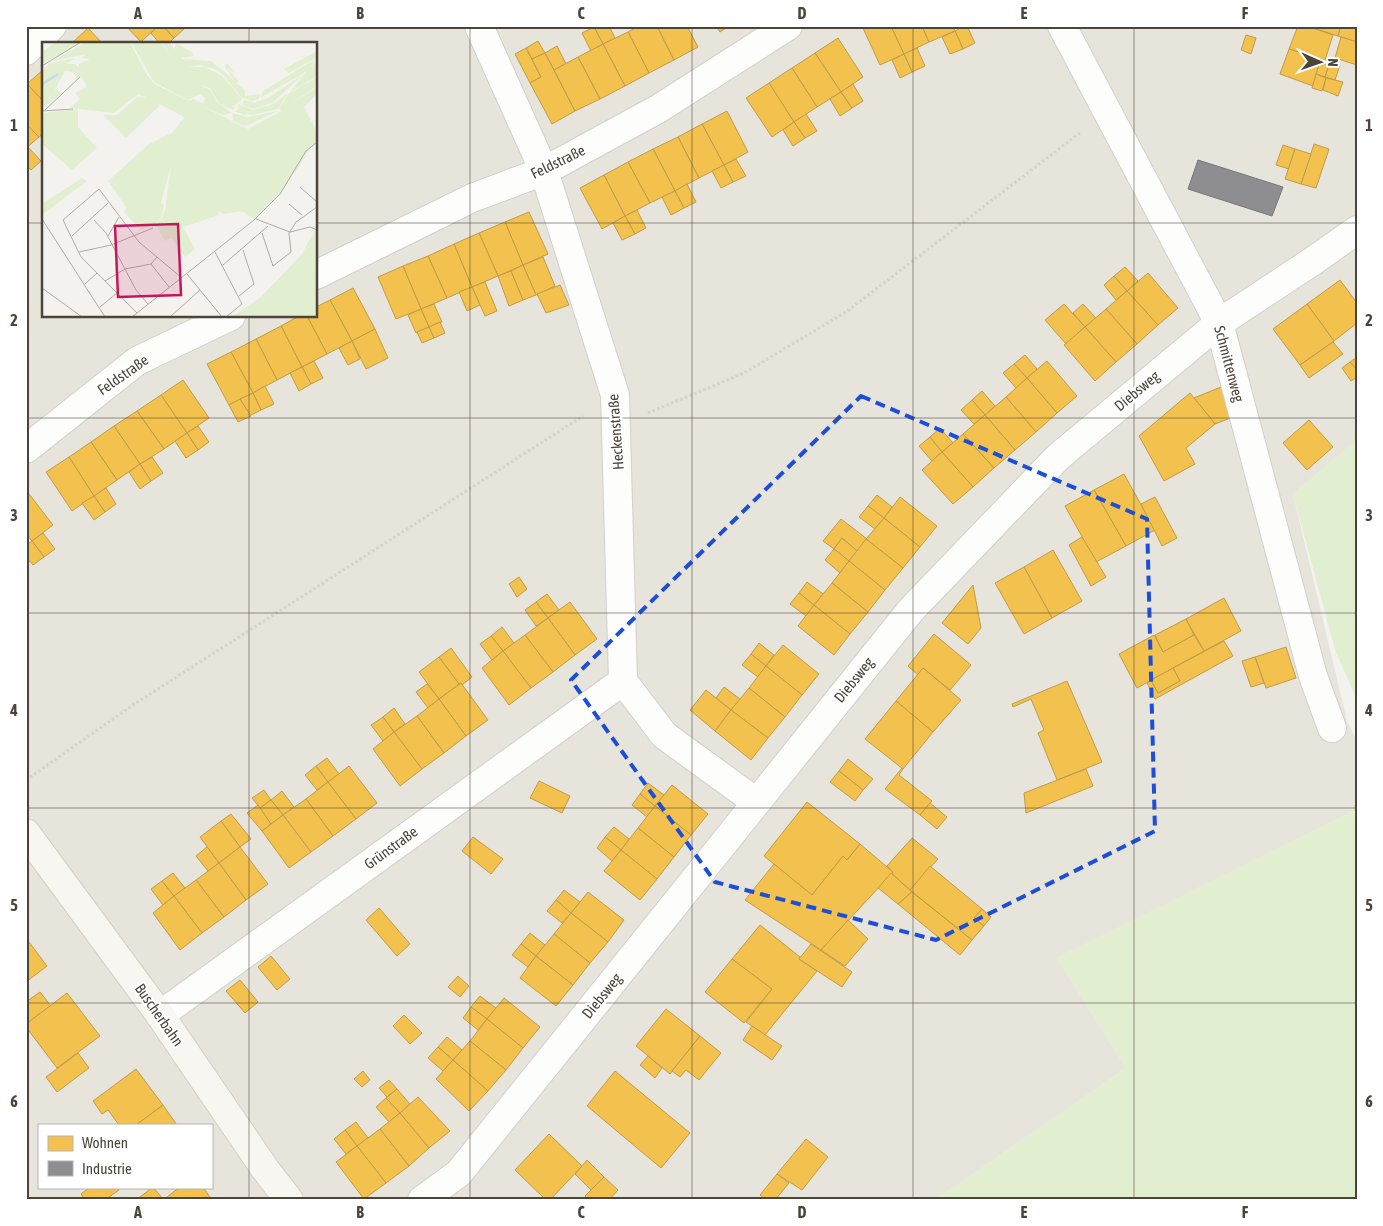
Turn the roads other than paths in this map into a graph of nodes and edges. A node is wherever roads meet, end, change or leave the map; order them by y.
1 (52, 26) edge
2 (479, 26) edge
3 (788, 26) edge
4 (1062, 26) edge
5 (26, 51) edge
6 (544, 171) junction
7 (1357, 230) edge
8 (318, 274) edge
9 (227, 318) edge
10 (1219, 323) junction
11 (26, 450) edge
12 (623, 681) junction
13 (1332, 728) dead end
14 (756, 802) junction
15 (26, 833) edge
16 (160, 1015) junction
17 (289, 1200) edge
18 (422, 1200) edge

1 - 5 street
2 - 6 street, Heckenstraße
3 - 6 street, Feldstraße
4 - 10 street, Schmittenweg
6 - 8 street, Feldstraße
6 - 12 street, Heckenstraße
7 - 10 street, Diebsweg
9 - 11 street, Feldstraße
10 - 13 street, Schmittenweg
10 - 14 street, Diebsweg
12 - 14 street
12 - 16 street, Grünstraße
14 - 18 street, Diebsweg
15 - 16 main road, Buscherbahn
16 - 17 main road, Buscherbahn

